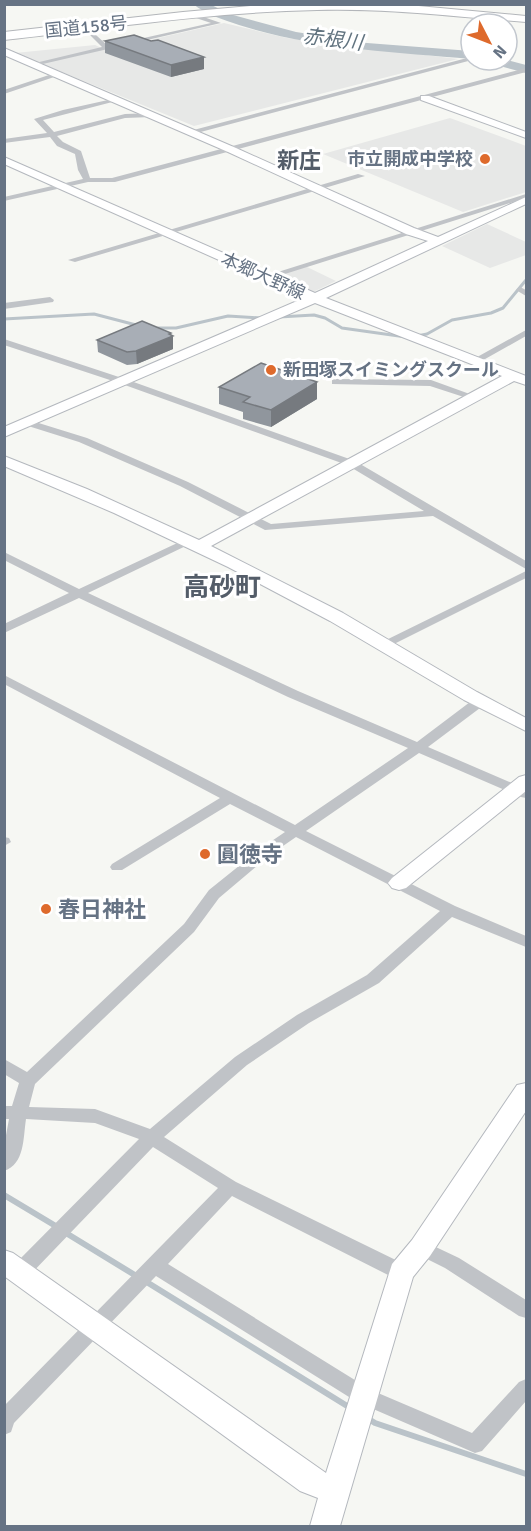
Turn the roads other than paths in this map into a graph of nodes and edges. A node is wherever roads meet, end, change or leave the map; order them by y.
1 (343, 6) edge
2 (198, 14) junction
3 (526, 19) edge
4 (85, 27) junction
5 (4, 36) edge
6 (107, 48) junction
7 (6, 53) edge
8 (459, 62) edge
9 (34, 64) junction
10 (526, 70) edge
11 (58, 74) junction
12 (7, 89) edge
13 (425, 98) junction
14 (117, 100) junction
15 (151, 115) junction
16 (190, 132) junction
17 (51, 134) junction
18 (526, 135) edge
19 (4, 141) edge
20 (232, 150) junction
21 (4, 160) edge
22 (361, 176) dead end
23 (88, 180) junction
24 (61, 186) junction
25 (317, 189) junction
26 (526, 198) edge
27 (4, 199) edge
28 (410, 231) junction
29 (167, 233) junction
30 (439, 241) junction
31 (72, 260) dead end
32 (266, 277) junction
33 (315, 298) junction
34 (50, 300) dead end
35 (4, 306) edge
36 (526, 333) edge
37 (4, 342) edge
38 (474, 361) junction
39 (520, 378) edge
40 (125, 382) junction
41 (335, 382) dead end
42 (473, 397) junction
43 (29, 423) junction
44 (4, 433) edge
45 (4, 460) edge
46 (351, 464) junction
47 (433, 513) junction
48 (249, 519) junction
49 (194, 543) junction
50 (4, 555) edge
51 (526, 566) edge
52 (526, 574) edge
53 (78, 592) junction
54 (4, 629) edge
55 (384, 644) junction
56 (4, 678) edge
57 (478, 702) junction
58 (526, 725) edge
59 (419, 747) junction
60 (523, 788) edge
61 (230, 798) junction
62 (296, 832) junction
63 (117, 867) dead end
64 (399, 883) junction
65 (450, 910) junction
66 (526, 942) edge
67 (4, 1065) edge
68 (28, 1081) junction
69 (526, 1092) edge
70 (12, 1112) edge
71 (152, 1138) junction
72 (4, 1164) edge
73 (230, 1187) junction
74 (421, 1248) junction
75 (12, 1266) edge
76 (155, 1266) junction
77 (401, 1272) junction
78 (526, 1310) edge
79 (96, 1327) junction
80 (526, 1388) edge
81 (360, 1408) junction
82 (5, 1419) edge
83 (4, 1426) edge
84 (335, 1491) junction
85 (325, 1527) edge

1 - 2 highway, 国道158号
1 - 3 highway, 国道158号
2 - 4 highway, 国道158号
2 - 6 street
4 - 5 highway, 国道158号
4 - 6 street
6 - 9 street
7 - 9 street
8 - 16 street
9 - 11 street
10 - 13 street
11 - 12 street
11 - 14 street
13 - 18 street
13 - 20 street
14 - 15 street
14 - 17 street
15 - 16 street
15 - 17 street
16 - 20 street
17 - 19 street
17 - 23 street
20 - 23 street
20 - 25 street
21 - 24 street, 本郷大野線
22 - 25 street
23 - 24 street
24 - 27 street
24 - 29 street, 本郷大野線
25 - 28 street
25 - 29 street
26 - 28 street
26 - 30 street
28 - 30 street
28 - 32 street
29 - 31 street
29 - 32 street, 本郷大野線
30 - 33 street
32 - 33 street, 本郷大野線
33 - 38 street, 本郷大野線
33 - 40 street
34 - 35 street
36 - 38 street
37 - 40 street
38 - 39 street, 本郷大野線
39 - 42 street
40 - 43 street
40 - 46 street
41 - 42 street
42 - 46 street
43 - 44 street
43 - 48 street
45 - 49 street
46 - 47 street
46 - 48 street
47 - 48 street
47 - 51 street
48 - 49 street
49 - 53 street
49 - 55 street
50 - 53 street
52 - 55 street
53 - 54 street
53 - 59 street
55 - 57 street
56 - 61 street
57 - 58 street
57 - 59 street
59 - 60 street
59 - 62 street
60 - 64 street
61 - 62 street
61 - 63 street
62 - 64 street
62 - 68 street
64 - 65 street
65 - 66 street
65 - 71 street
67 - 68 street
68 - 70 street
69 - 74 street
70 - 71 street
70 - 72 street
71 - 73 street
71 - 75 street
73 - 76 street
73 - 77 street
74 - 77 street
74 - 78 street
75 - 79 street
76 - 79 street
76 - 81 street
77 - 81 street
79 - 82 street
79 - 84 street
80 - 81 street
81 - 84 street
82 - 83 street
84 - 85 street

